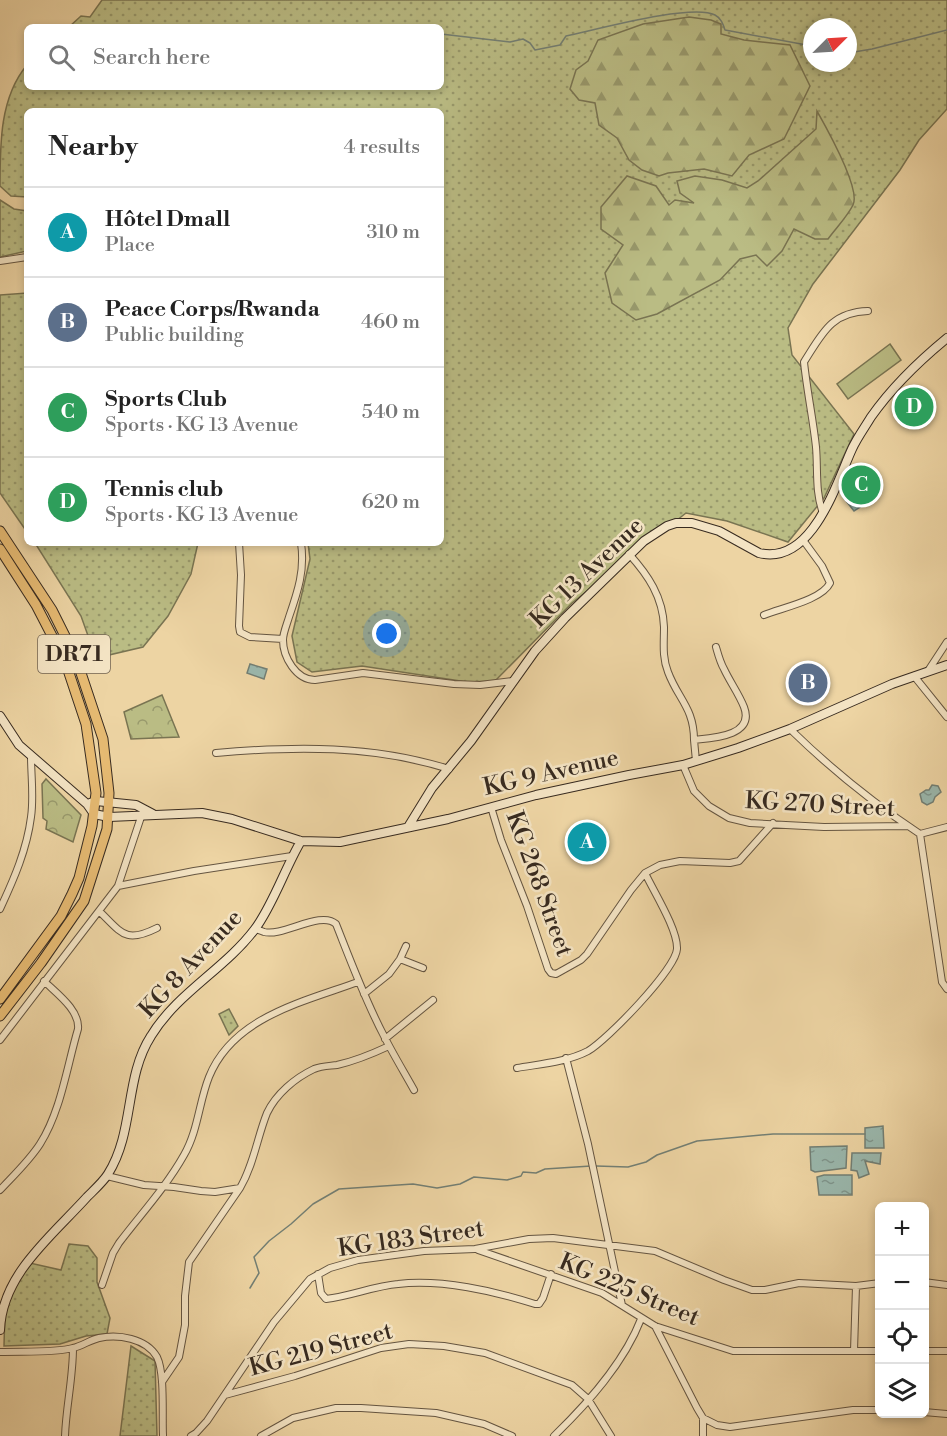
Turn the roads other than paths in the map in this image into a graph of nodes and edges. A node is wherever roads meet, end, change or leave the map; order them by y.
1 (24, 257) edge
2 (0, 261) edge
3 (868, 311) dead end
4 (947, 338) edge
5 (823, 513) junction
6 (0, 531) edge
7 (803, 540) junction
8 (239, 546) edge
9 (301, 546) edge
10 (0, 549) edge
11 (629, 554) junction
12 (764, 615) dead end
13 (283, 639) junction
14 (947, 642) edge
15 (716, 647) dead end
16 (947, 665) edge
17 (927, 672) junction
18 (914, 676) junction
19 (513, 681) junction
20 (0, 716) edge
21 (947, 717) edge
22 (790, 729) junction
23 (694, 740) junction
24 (216, 753) dead end
25 (31, 756) junction
26 (696, 761) junction
27 (683, 765) junction
28 (449, 770) junction
29 (91, 802) junction
30 (109, 803) junction
31 (491, 807) junction
32 (94, 814) junction
33 (153, 814) junction
34 (109, 817) junction
35 (141, 817) junction
36 (773, 824) junction
37 (408, 826) junction
38 (909, 826) junction
39 (947, 827) edge
40 (920, 834) junction
41 (301, 841) junction
42 (292, 856) junction
43 (645, 873) junction
44 (118, 886) junction
45 (0, 909) edge
46 (99, 911) junction
47 (157, 928) dead end
48 (255, 928) junction
49 (406, 946) dead end
50 (400, 959) junction
51 (423, 968) dead end
52 (44, 981) junction
53 (358, 982) junction
54 (947, 989) edge
55 (364, 994) junction
56 (0, 999) edge
57 (433, 1000) dead end
58 (12, 1001) junction
59 (23, 1010) junction
60 (0, 1016) edge
61 (0, 1040) edge
62 (387, 1043) junction
63 (566, 1058) junction
64 (517, 1068) dead end
65 (414, 1089) dead end
66 (107, 1176) junction
67 (165, 1186) junction
68 (240, 1188) junction
69 (0, 1190) edge
70 (608, 1244) junction
71 (476, 1249) junction
72 (318, 1274) junction
73 (550, 1274) junction
74 (929, 1283) edge
75 (875, 1284) edge
76 (102, 1285) dead end
77 (856, 1286) junction
78 (947, 1286) edge
79 (621, 1305) junction
80 (641, 1319) junction
81 (655, 1326) junction
82 (0, 1330) edge
83 (73, 1348) junction
84 (854, 1351) junction
85 (875, 1351) edge
86 (929, 1351) edge
87 (947, 1351) edge
88 (0, 1352) edge
89 (162, 1382) junction
90 (225, 1395) junction
91 (588, 1399) junction
92 (875, 1410) edge
93 (929, 1412) edge
94 (947, 1414) edge
95 (703, 1418) junction
96 (162, 1435) edge
97 (66, 1436) edge
98 (171, 1436) edge
99 (191, 1436) edge
100 (261, 1436) edge
101 (512, 1436) edge
102 (554, 1436) edge
103 (611, 1436) edge
104 (704, 1436) edge

1 - 2 street
3 - 5 street
4 - 5 street, KG 13 Avenue
5 - 7 street, KG 13 Avenue
6 - 30 main road, DR71
7 - 11 street, KG 13 Avenue
7 - 12 street
8 - 13 street
9 - 13 street
10 - 29 main road, DR71
11 - 19 street, KG 13 Avenue
11 - 23 street
13 - 19 street
14 - 17 street
15 - 23 street
16 - 17 street, KG 9 Avenue
17 - 18 street, KG 9 Avenue
18 - 21 street
18 - 22 street, KG 9 Avenue
19 - 28 street, KG 13 Avenue
20 - 25 street
22 - 26 street, KG 9 Avenue
22 - 38 street
23 - 26 street
24 - 28 street
25 - 29 street
25 - 45 street
26 - 27 street, KG 9 Avenue
27 - 31 street, KG 9 Avenue
27 - 36 street, KG 270 Street
28 - 37 street, KG 13 Avenue
29 - 30 street, KG 9 Avenue
29 - 32 main road, DR71
30 - 33 street, KG 9 Avenue
30 - 34 main road, DR71
31 - 37 street, KG 9 Avenue
31 - 43 street, KG 268 Street
32 - 34 street, KG 9 Avenue
32 - 56 main road, DR71
33 - 35 street, KG 9 Avenue
33 - 41 street, KG 9 Avenue
34 - 35 street, KG 9 Avenue
34 - 58 main road, DR71
35 - 44 street
36 - 38 street, KG 270 Street
36 - 43 street
37 - 41 street, KG 9 Avenue
38 - 40 street
39 - 40 street, KG 270 Street
40 - 54 street
41 - 42 street, KG 8 Avenue
42 - 44 street
42 - 48 street, KG 8 Avenue
43 - 63 street
44 - 46 street
46 - 47 street
46 - 52 street
48 - 53 street
48 - 66 street, KG 8 Avenue
49 - 50 street
50 - 51 street
50 - 55 street
52 - 59 street
52 - 69 street
53 - 55 street
53 - 67 street
55 - 62 street
57 - 62 street
58 - 59 street
58 - 60 main road, DR71
59 - 61 street
62 - 65 street
62 - 68 street
63 - 64 street
63 - 70 street
66 - 67 street
66 - 82 street, KG 8 Avenue
67 - 68 street
67 - 76 street
68 - 89 street
70 - 71 street, KG 183 Street
70 - 77 street, KG 183 Street
70 - 79 street
71 - 72 street, KG 183 Street
71 - 73 street, KG 225 Street
72 - 73 street
72 - 90 street, KG 183 Street
73 - 79 street, KG 225 Street
74 - 78 street
75 - 77 street, KG 183 Street
77 - 84 street
79 - 80 street, KG 225 Street
80 - 81 street, KG 225 Street
80 - 91 street
81 - 84 street, KG 225 Street
81 - 95 street
83 - 88 street
83 - 89 street
83 - 97 street
84 - 85 street, KG 225 Street
86 - 87 street
89 - 96 street
90 - 91 street, KG 219 Street
90 - 99 street, KG 183 Street
91 - 102 street
91 - 103 street, KG 219 Street
92 - 95 street
93 - 94 street
95 - 104 street
96 - 98 street
100 - 101 street

